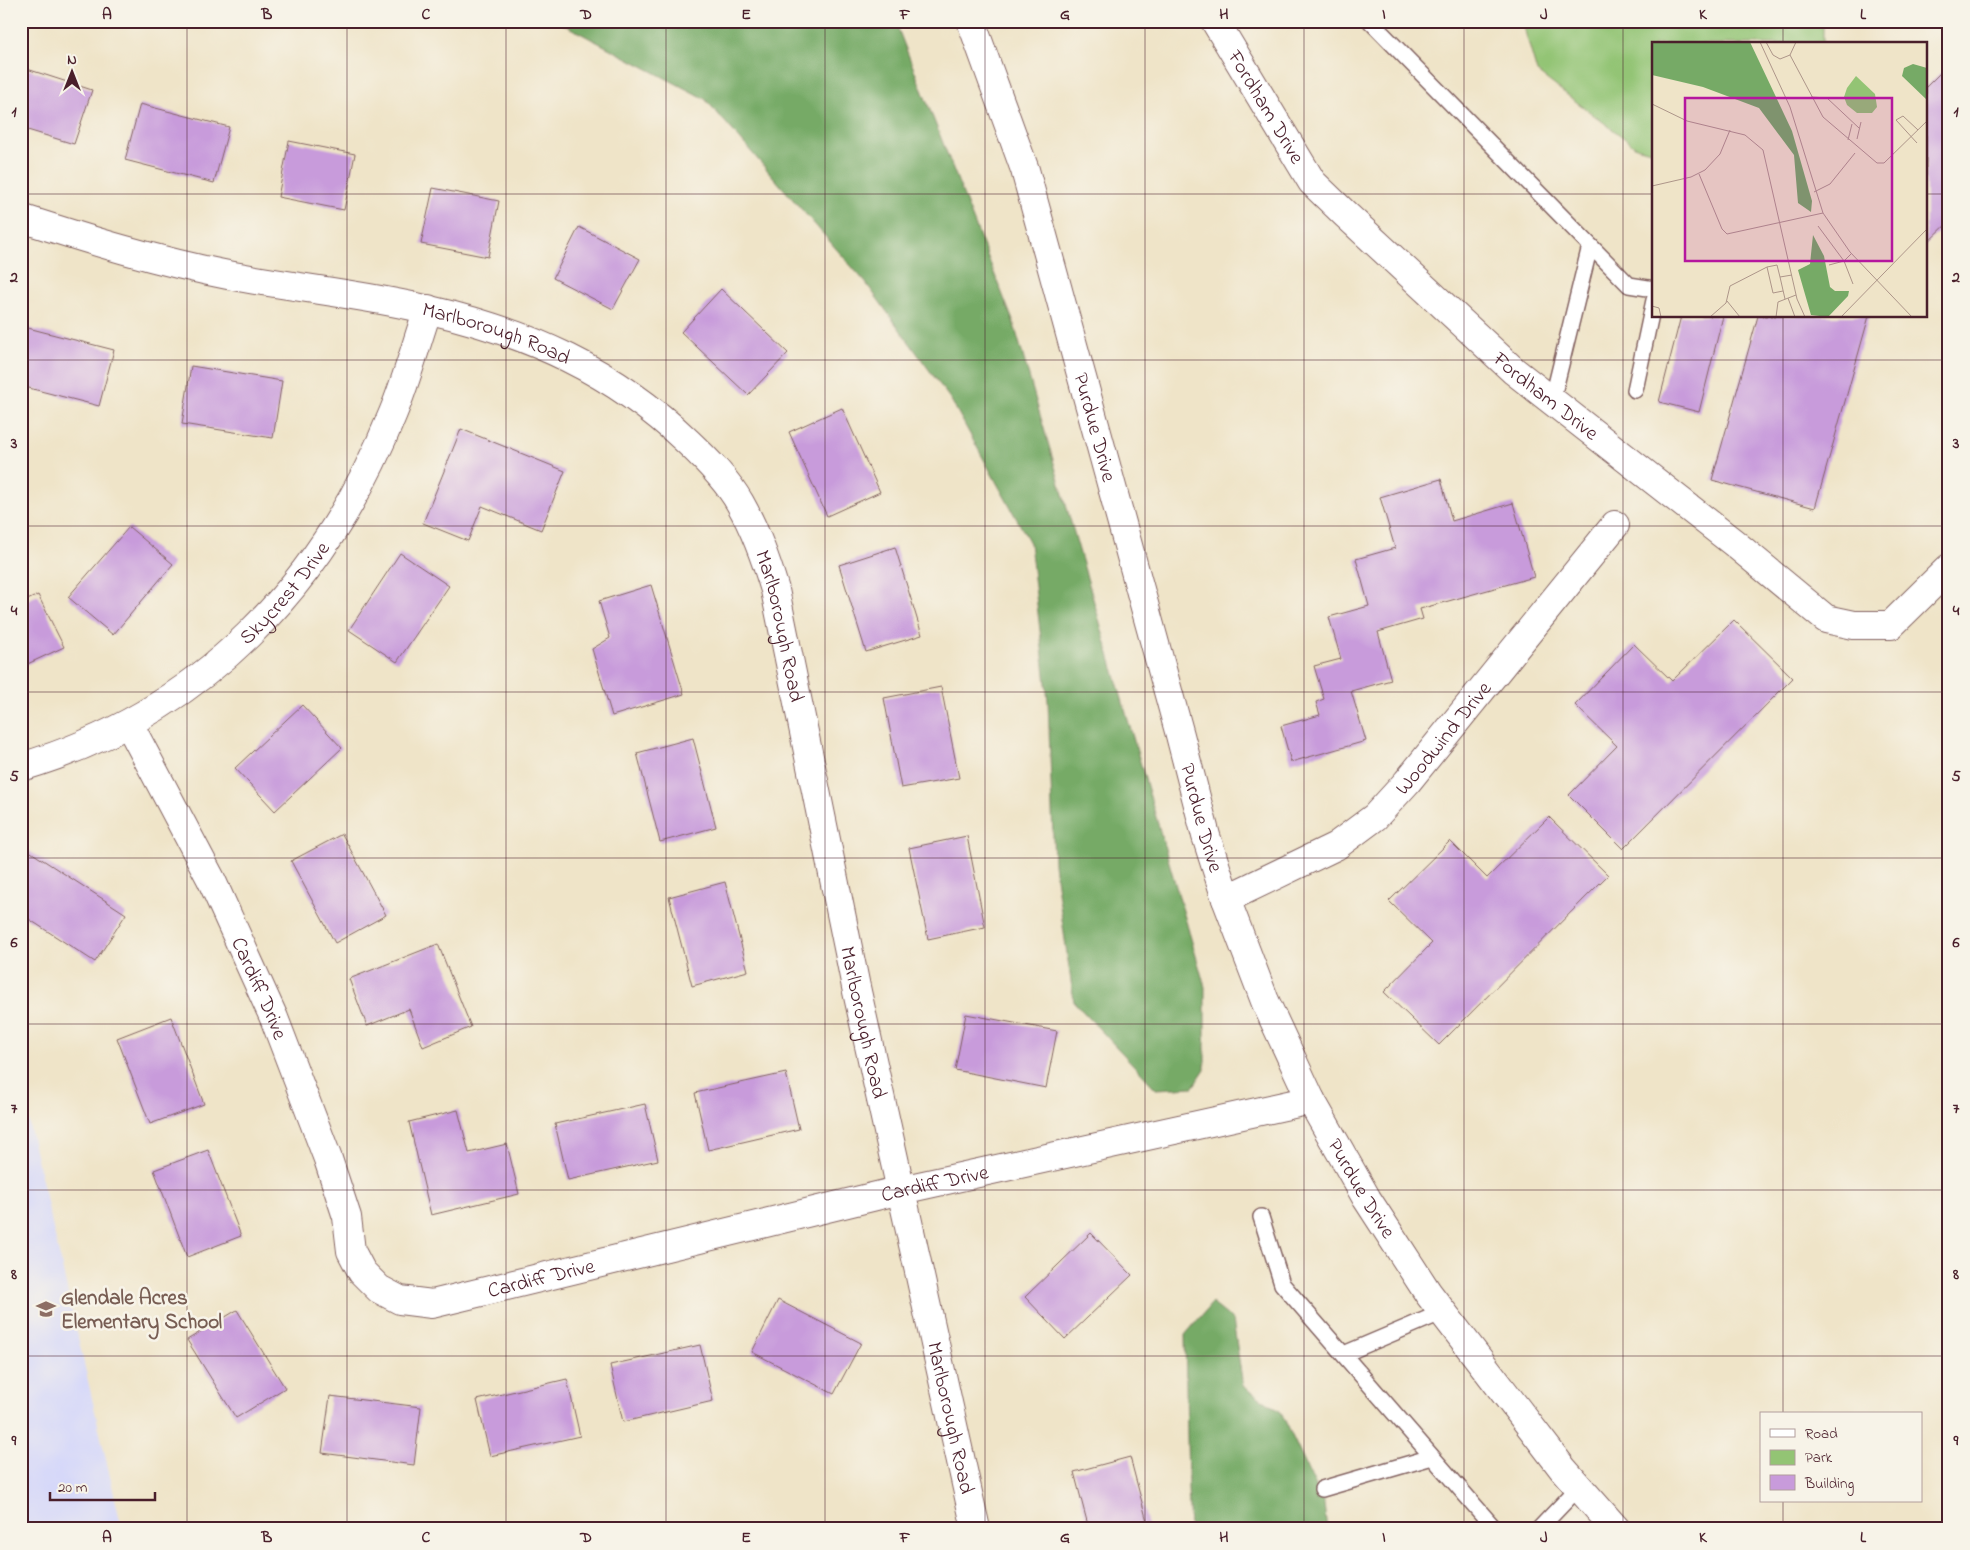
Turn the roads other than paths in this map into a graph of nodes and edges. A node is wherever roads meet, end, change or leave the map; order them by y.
1 (971, 21) edge
2 (1215, 21) edge
3 (1370, 21) edge
4 (21, 218) edge
5 (1590, 246) junction
6 (1652, 289) edge
7 (428, 309) junction
8 (1652, 309) edge
9 (1635, 390) dead end
10 (1552, 401) junction
11 (1615, 525) dead end
12 (1949, 568) edge
13 (129, 724) junction
14 (21, 767) edge
15 (1226, 899) junction
16 (1311, 1100) junction
17 (901, 1190) junction
18 (1262, 1217) dead end
19 (1443, 1312) junction
20 (1344, 1354) junction
21 (1432, 1457) junction
22 (1579, 1487) junction
23 (1322, 1489) dead end
24 (976, 1529) edge
25 (1495, 1529) edge
26 (1539, 1529) edge
27 (1616, 1529) edge

1 - 15 street, Purdue Drive
2 - 10 street, Fordham Drive
3 - 5 lane
4 - 7 street, Marlborough Road
5 - 6 lane
5 - 10 lane
7 - 13 street, Skycrest Drive
7 - 17 street, Marlborough Road
8 - 9 lane
10 - 12 street, Fordham Drive
11 - 15 street, Woodwind Drive
13 - 14 street, Skycrest Drive
13 - 17 street, Cardiff Drive
15 - 16 street, Purdue Drive
16 - 17 street, Cardiff Drive
16 - 19 street, Purdue Drive
17 - 24 street, Marlborough Road
18 - 20 lane
19 - 20 lane
19 - 22 street, Purdue Drive
20 - 21 lane
21 - 23 lane
21 - 25 lane
22 - 26 lane
22 - 27 street, Purdue Drive

